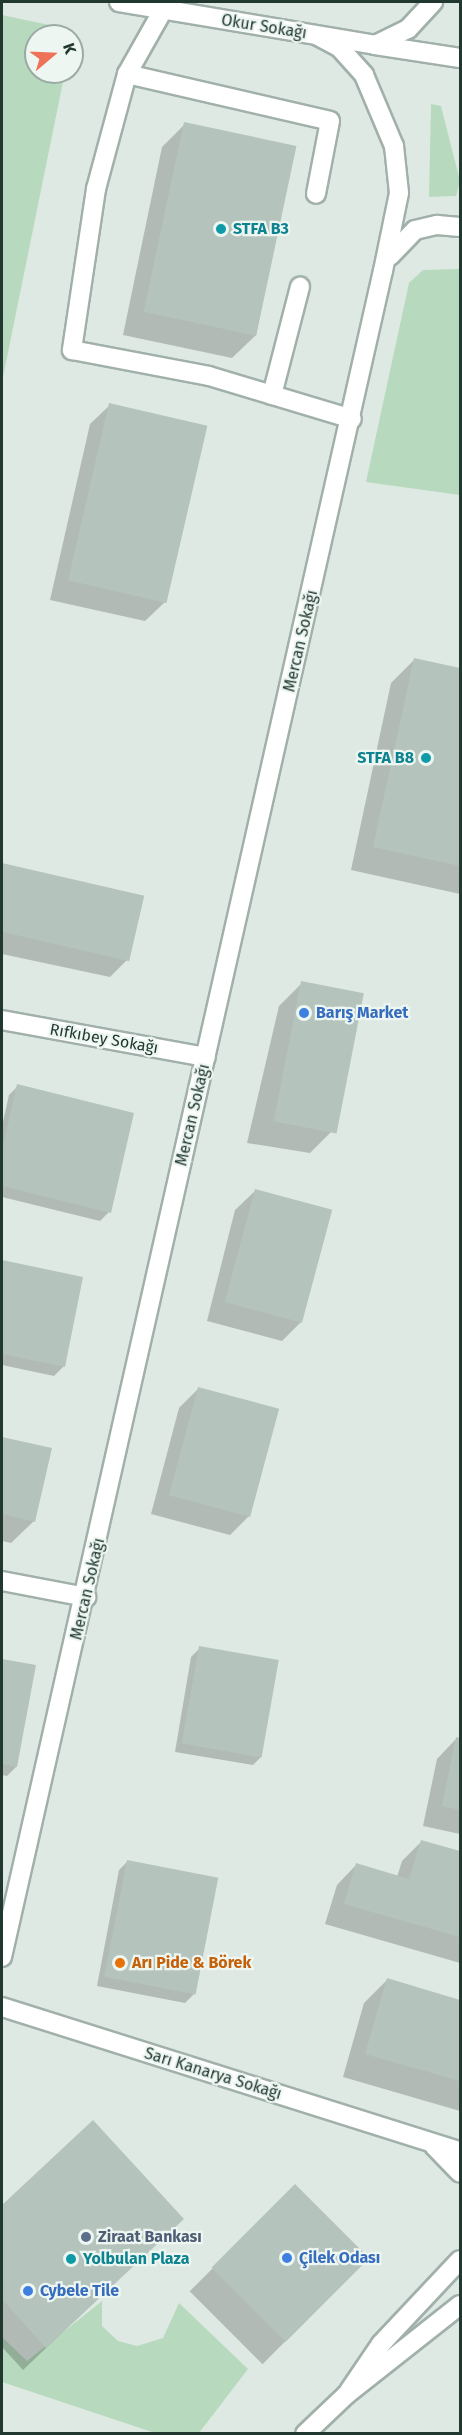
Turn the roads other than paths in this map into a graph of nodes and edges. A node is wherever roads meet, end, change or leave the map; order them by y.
1 (119, 2) edge
2 (433, 2) edge
3 (163, 10) junction
4 (318, 36) junction
5 (375, 45) junction
6 (460, 58) edge
7 (127, 74) junction
8 (316, 194) dead end
9 (460, 227) edge
10 (383, 271) junction
11 (300, 287) dead end
12 (272, 395) junction
13 (352, 419) junction
14 (2, 1020) edge
15 (206, 1057) junction
16 (2, 1581) edge
17 (86, 1597) junction
18 (2, 1958) edge
19 (2, 2007) edge
20 (460, 2139) edge
21 (425, 2140) junction
22 (460, 2151) edge
23 (460, 2173) edge
24 (460, 2260) edge
25 (460, 2305) edge
26 (346, 2395) junction
27 (305, 2433) edge

1 - 3 street, Okur Sokağı
2 - 5 street
3 - 4 street, Okur Sokağı
3 - 7 street
4 - 5 street, Okur Sokağı
4 - 10 street, Mercan Sokağı
5 - 6 street, Okur Sokağı
7 - 8 street
7 - 12 street
9 - 10 street
10 - 13 street, Mercan Sokağı
11 - 12 street
12 - 13 street
13 - 15 street, Mercan Sokağı
14 - 15 street, Rıfkıbey Sokağı
15 - 17 street, Mercan Sokağı
16 - 17 street
17 - 18 street, Mercan Sokağı
19 - 21 street, Sarı Kanarya Sokağı
20 - 21 street
21 - 22 street, Sarı Kanarya Sokağı
21 - 23 street
24 - 26 street
25 - 26 street
26 - 27 street

